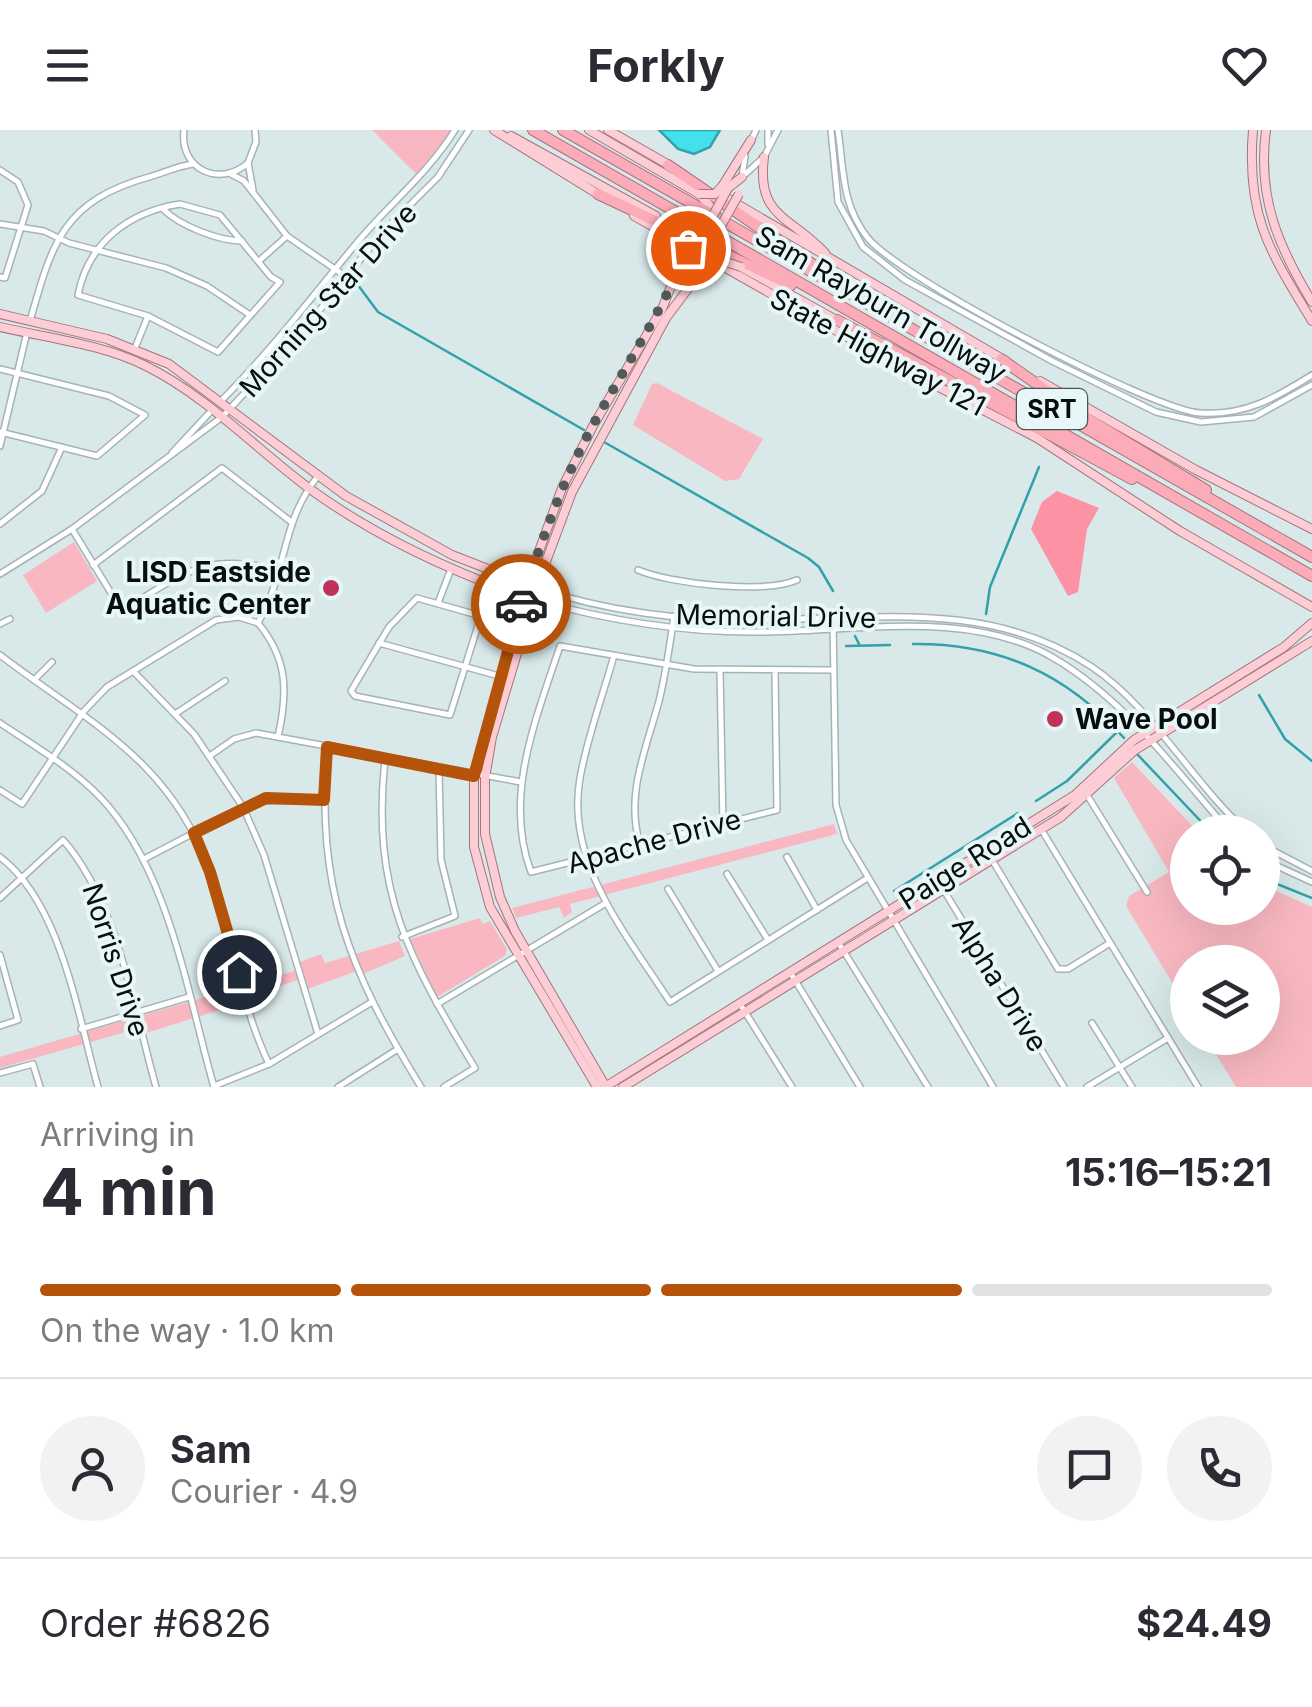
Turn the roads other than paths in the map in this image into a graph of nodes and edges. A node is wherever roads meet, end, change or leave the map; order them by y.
1 (184, 130) edge
2 (255, 130) edge
3 (455, 130) edge
4 (469, 130) edge
5 (495, 130) edge
6 (533, 130) edge
7 (563, 130) edge
8 (589, 130) edge
9 (608, 130) edge
10 (756, 130) edge
11 (768, 130) edge
12 (778, 130) edge
13 (832, 130) edge
14 (1253, 130) edge
15 (1266, 130) edge
16 (751, 140) junction
17 (768, 147) junction
18 (186, 154) junction
19 (764, 157) junction
20 (248, 163) junction
21 (193, 164) junction
22 (668, 165) junction
23 (171, 169) junction
24 (0, 170) edge
25 (230, 174) junction
26 (742, 177) junction
27 (726, 186) junction
28 (254, 193) junction
29 (598, 194) junction
30 (699, 194) junction
31 (163, 208) junction
32 (716, 213) junction
33 (0, 224) edge
34 (675, 228) junction
35 (23, 229) junction
36 (710, 234) junction
37 (286, 236) junction
38 (57, 237) junction
39 (242, 240) junction
40 (99, 248) junction
41 (694, 260) junction
42 (258, 262) junction
43 (835, 264) junction
44 (742, 267) junction
45 (336, 269) junction
46 (346, 276) junction
47 (2, 277) edge
48 (674, 279) junction
49 (692, 284) junction
50 (804, 286) junction
51 (857, 298) junction
52 (1312, 302) edge
53 (0, 314) edge
54 (250, 315) junction
55 (148, 316) junction
56 (837, 320) junction
57 (1312, 320) edge
58 (30, 321) junction
59 (0, 327) edge
60 (27, 333) junction
61 (135, 348) junction
62 (1002, 359) junction
63 (631, 360) junction
64 (640, 365) junction
65 (0, 369) edge
66 (17, 373) junction
67 (1312, 375) edge
68 (1312, 386) edge
69 (222, 400) junction
70 (976, 405) junction
71 (231, 408) junction
72 (212, 409) junction
73 (222, 417) junction
74 (2, 432) edge
75 (0, 446) edge
76 (62, 446) junction
77 (170, 455) junction
78 (318, 476) junction
79 (1152, 485) junction
80 (308, 488) junction
81 (562, 488) junction
82 (572, 492) junction
83 (1247, 520) junction
84 (290, 521) junction
85 (0, 524) edge
86 (72, 529) junction
87 (1312, 529) edge
88 (430, 544) junction
89 (422, 556) junction
90 (1312, 557) edge
91 (93, 564) junction
92 (452, 569) junction
93 (638, 570) dead end
94 (282, 571) junction
95 (0, 574) edge
96 (1312, 576) edge
97 (797, 580) dead end
98 (526, 584) junction
99 (537, 588) junction
100 (524, 596) junction
101 (1312, 599) edge
102 (534, 600) junction
103 (1299, 600) junction
104 (438, 604) junction
105 (1312, 607) edge
106 (674, 616) junction
107 (901, 617) junction
108 (833, 618) junction
109 (10, 619) dead end
110 (258, 622) junction
111 (0, 624) edge
112 (1309, 626) edge
113 (672, 628) junction
114 (901, 629) junction
115 (832, 631) junction
116 (1312, 641) edge
117 (379, 643) junction
118 (1058, 648) junction
119 (0, 655) edge
120 (1052, 657) junction
121 (613, 658) junction
122 (52, 662) dead end
123 (467, 666) junction
124 (666, 666) junction
125 (720, 670) junction
126 (834, 670) junction
127 (132, 671) junction
128 (775, 671) junction
129 (499, 676) junction
130 (34, 680) junction
131 (225, 681) dead end
132 (1235, 684) junction
133 (84, 712) junction
134 (175, 714) junction
135 (0, 723) edge
136 (1153, 728) junction
137 (1159, 736) junction
138 (278, 737) junction
139 (1147, 738) junction
140 (327, 747) junction
141 (211, 755) junction
142 (53, 758) junction
143 (385, 760) junction
144 (439, 769) junction
145 (474, 776) junction
146 (485, 778) junction
147 (521, 782) junction
148 (0, 790) edge
149 (1085, 793) junction
150 (324, 800) junction
151 (243, 808) junction
152 (1215, 815) edge
153 (1231, 815) edge
154 (722, 824) junction
155 (1041, 829) junction
156 (194, 833) junction
157 (640, 845) junction
158 (986, 850) junction
159 (1280, 854) edge
160 (0, 857) edge
161 (787, 858) dead end
162 (144, 859) junction
163 (586, 859) junction
164 (992, 859) junction
165 (1280, 867) edge
166 (1312, 871) edge
167 (727, 874) dead end
168 (22, 877) junction
169 (866, 878) junction
170 (1312, 882) edge
171 (940, 884) junction
172 (668, 889) dead end
173 (1147, 892) dead end
174 (0, 898) edge
175 (607, 902) junction
176 (817, 910) junction
177 (889, 916) junction
178 (402, 937) junction
179 (768, 940) junction
180 (838, 942) junction
181 (1110, 943) junction
182 (844, 951) junction
183 (522, 952) junction
184 (0, 955) edge
185 (718, 972) junction
186 (790, 972) junction
187 (796, 982) junction
188 (189, 998) junction
189 (372, 1002) junction
190 (437, 1004) junction
191 (742, 1008) junction
192 (135, 1013) junction
193 (1092, 1024) dead end
194 (0, 1026) edge
195 (82, 1029) junction
196 (318, 1034) junction
197 (1168, 1038) junction
198 (577, 1041) junction
199 (398, 1050) junction
200 (662, 1058) junction
201 (269, 1064) junction
202 (1120, 1067) junction
203 (0, 1073) edge
204 (40, 1087) edge
205 (98, 1087) edge
206 (156, 1087) edge
207 (214, 1087) edge
208 (338, 1087) edge
209 (421, 1087) edge
210 (444, 1087) edge
211 (597, 1087) edge
212 (606, 1087) edge
213 (624, 1087) edge
214 (792, 1087) edge
215 (860, 1087) edge
216 (928, 1087) edge
217 (993, 1087) edge
218 (1064, 1087) edge
219 (1087, 1087) edge
220 (1132, 1087) edge
221 (1198, 1087) edge

1 - 18 street
2 - 20 street
3 - 45 street, Morning Star Drive
4 - 46 street, Morning Star Drive
5 - 29 main road, State Highway 121
5 - 34 main road
6 - 50 highway, Sam Rayburn Tollway / SRT
7 - 51 highway, Sam Rayburn Tollway / SRT
8 - 30 main road
9 - 22 main road, State Highway 121
10 - 16 street
11 - 17 street
12 - 17 street
13 - 67 street
13 - 68 street
14 - 57 main road
15 - 52 main road
16 - 26 street
16 - 27 main road
17 - 19 street
18 - 21 street
18 - 23 street
19 - 26 street
19 - 43 main road
20 - 25 street
20 - 28 street
21 - 23 street
21 - 25 street
22 - 43 main road, State Highway 121
22 - 51 highway
23 - 38 street
24 - 35 street
25 - 28 street
26 - 27 main road
26 - 36 main road, bridge
27 - 30 main road, bridge
27 - 32 main road, bridge
28 - 37 street
29 - 50 highway
29 - 70 main road, State Highway 121
30 - 32 main road, bridge
31 - 39 street
31 - 39 street
31 - 40 street
32 - 36 main road, bridge
33 - 35 street
34 - 36 main road, bridge
34 - 48 main road, bridge
35 - 38 street
35 - 47 street
36 - 41 main road, bridge
36 - 44 main road, bridge
37 - 42 street
37 - 45 street
38 - 40 street
38 - 58 street
39 - 42 street
40 - 54 street
40 - 55 street
41 - 48 main road, bridge
41 - 49 main road, bridge
42 - 54 street
43 - 62 main road, State Highway 121
44 - 49 main road, bridge
44 - 56 main road
45 - 46 street
45 - 69 street, Morning Star Drive
46 - 71 street, Morning Star Drive
48 - 63 main road
49 - 64 main road
50 - 79 highway, Sam Rayburn Tollway / SRT
51 - 83 highway, Sam Rayburn Tollway / SRT
53 - 58 main road, Memorial Drive
54 - 55 street
55 - 61 street
56 - 70 main road
56 - 79 highway
58 - 60 street
58 - 61 main road, Memorial Drive
59 - 60 main road, Memorial Drive
60 - 66 street
60 - 72 main road, Memorial Drive
61 - 69 main road, Memorial Drive
62 - 83 highway
62 - 87 main road, State Highway 121
63 - 64 main road
63 - 81 main road
64 - 82 main road
65 - 66 street
66 - 74 street
66 - 76 street
69 - 71 main road, Memorial Drive
69 - 72 street, Morning Star Drive
70 - 103 main road, State Highway 121
71 - 73 street, Morning Star Drive
71 - 78 main road, Memorial Drive
72 - 73 main road, Memorial Drive
72 - 77 street, Morning Star Drive
73 - 77 street, Morning Star Drive
73 - 80 main road, Memorial Drive
74 - 75 street
74 - 76 street
76 - 85 street
77 - 86 street, Morning Star Drive
78 - 80 street
78 - 88 main road, Memorial Drive
79 - 96 highway, Sam Rayburn Tollway / SRT
80 - 84 street
80 - 89 main road, Memorial Drive
81 - 82 main road
81 - 98 main road
82 - 99 main road
83 - 90 highway, Sam Rayburn Tollway / SRT
84 - 91 street
84 - 94 street
86 - 91 street
86 - 95 street, Morning Star Drive
88 - 89 main road
88 - 98 main road, Memorial Drive
89 - 92 main road, Memorial Drive
91 - 94 street
92 - 100 main road, Memorial Drive
92 - 104 street
93 - 97 street
94 - 110 street
98 - 99 main road, Memorial Drive
98 - 100 main road
99 - 102 main road
99 - 106 street, Memorial Drive
100 - 102 main road, Memorial Drive
100 - 129 main road
101 - 103 main road
102 - 113 street, Memorial Drive
102 - 146 main road
103 - 105 main road, State Highway 121
103 - 112 main road
104 - 117 street
104 - 123 street
106 - 108 street, Memorial Drive
106 - 113 street
107 - 108 street, Memorial Drive
107 - 114 street
107 - 118 street, Memorial Drive
108 - 115 street
109 - 111 street
110 - 127 street
110 - 138 street
112 - 132 main road, Paige Road
113 - 115 street, Memorial Drive
113 - 124 street
114 - 115 street, Memorial Drive
114 - 120 street, Memorial Drive
115 - 126 street
116 - 132 main road, Paige Road
117 - 123 street
117 - 123 street
118 - 120 street
118 - 136 street, Memorial Drive
119 - 130 street
120 - 139 street, Memorial Drive
121 - 124 street
121 - 147 street
121 - 163 street
122 - 130 street
123 - 129 street
124 - 125 street
124 - 157 street
125 - 128 street
125 - 154 street
126 - 128 street
126 - 169 street
127 - 133 street
127 - 134 street
128 - 154 street, Apache Drive
129 - 145 main road
130 - 133 street
131 - 134 street
132 - 136 main road, Paige Road
132 - 137 main road, Paige Road
133 - 142 street
133 - 156 street
134 - 141 street
135 - 142 street
136 - 137 street, Memorial Drive
136 - 139 main road, Paige Road
137 - 139 main road, Paige Road
137 - 153 street, Memorial Drive
138 - 140 street
138 - 141 street
139 - 149 main road, Paige Road
139 - 152 street, Memorial Drive
140 - 143 street
140 - 150 street
141 - 151 street
142 - 148 street
142 - 162 street
143 - 144 street
143 - 178 street
144 - 145 street
144 - 178 street
145 - 146 street
145 - 183 main road
146 - 147 street
146 - 183 main road
147 - 163 street, Apache Drive
149 - 155 main road, Paige Road
149 - 158 main road, Paige Road
149 - 173 street
150 - 151 street
150 - 189 street
151 - 156 street
151 - 196 street
154 - 157 street, Apache Drive
155 - 164 main road, Paige Road
155 - 181 street
156 - 162 street
156 - 201 street
157 - 163 street, Apache Drive
158 - 164 street
158 - 171 main road, Paige Road
159 - 166 street
160 - 168 street
161 - 176 street
162 - 188 street
163 - 175 street
164 - 171 main road, Paige Road
164 - 181 street
165 - 170 street
167 - 179 street
168 - 174 street
168 - 192 street, Norris Drive
168 - 195 street
169 - 176 street
169 - 177 street
171 - 177 main road, Paige Road
171 - 218 street, Alpha Drive
172 - 185 street
175 - 183 street
175 - 185 street
176 - 179 street
177 - 180 main road, Paige Road
177 - 182 main road, Paige Road
177 - 217 street
178 - 190 street
179 - 185 street
180 - 182 street
180 - 186 main road, Paige Road
181 - 197 street
182 - 187 main road, Paige Road
182 - 216 street
183 - 190 street
183 - 198 main road
184 - 194 street
186 - 187 street
186 - 191 main road, Paige Road
187 - 191 main road, Paige Road
187 - 215 street
188 - 192 street
188 - 207 street
189 - 196 street
189 - 199 street
190 - 210 street
191 - 200 main road, Paige Road
191 - 214 street
192 - 195 street
192 - 206 street, Norris Drive
193 - 202 street
195 - 205 street
196 - 201 street
197 - 202 street
197 - 221 street
198 - 211 main road
198 - 212 main road
199 - 208 street
199 - 209 street
200 - 212 main road, Paige Road
200 - 213 main road, Paige Road
201 - 207 street
202 - 219 street
202 - 220 street
203 - 204 street

